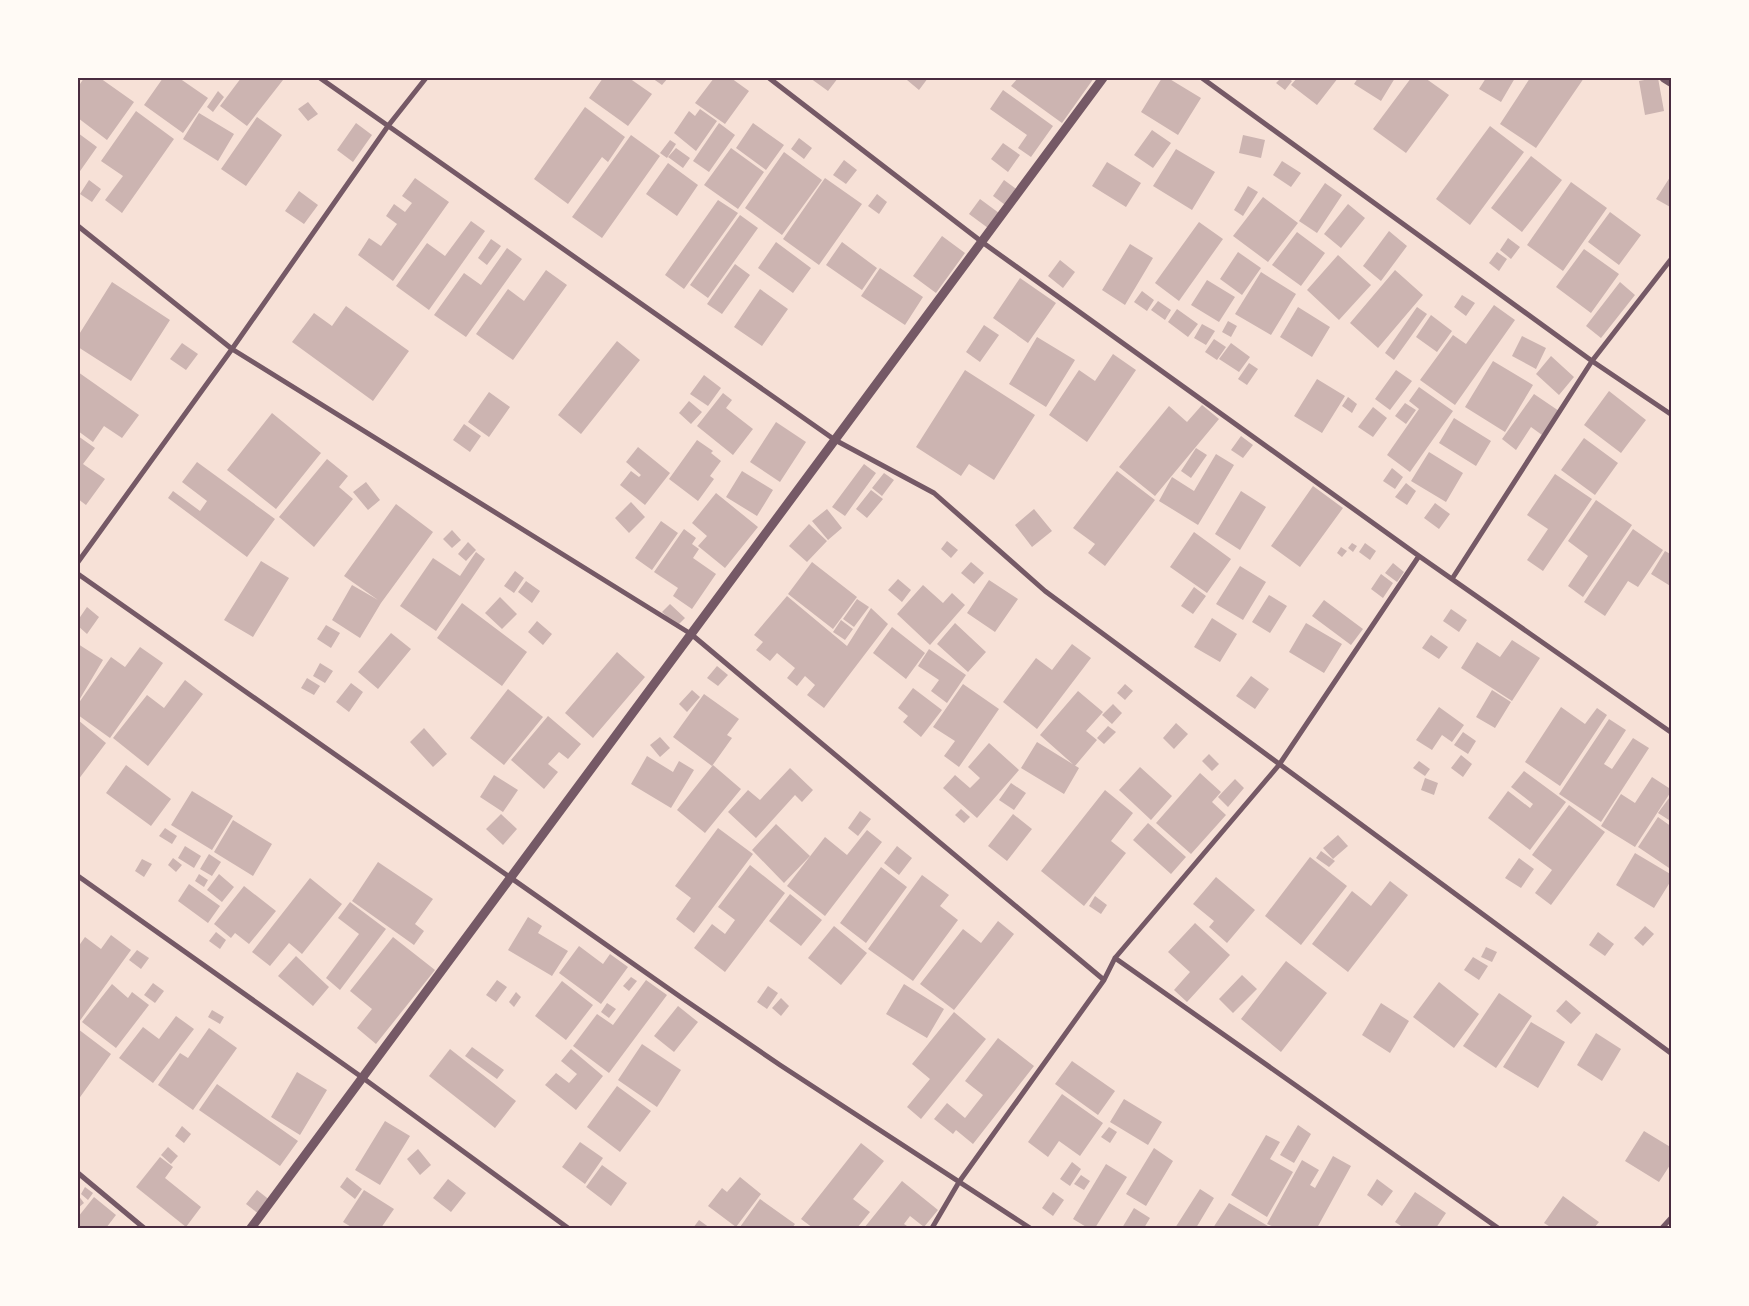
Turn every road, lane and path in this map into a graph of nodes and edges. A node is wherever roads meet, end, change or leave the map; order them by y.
1 (320, 78) edge
2 (426, 78) edge
3 (770, 78) edge
4 (1103, 78) edge
5 (1202, 78) edge
6 (1664, 78) edge
7 (1672, 83) edge
8 (388, 126) junction
9 (78, 226) edge
10 (982, 242) junction
11 (1672, 258) edge
12 (232, 349) junction
13 (1592, 362) junction
14 (1672, 415) edge
15 (835, 440) junction
16 (1419, 556) junction
17 (78, 562) edge
18 (78, 574) edge
19 (1452, 579) junction
20 (691, 634) junction
21 (1672, 733) edge
22 (1279, 765) junction
23 (78, 876) edge
24 (511, 878) junction
25 (1115, 958) junction
26 (1104, 980) junction
27 (1672, 1054) edge
28 (363, 1078) junction
29 (78, 1174) edge
30 (959, 1182) junction
31 (1672, 1216) edge
32 (144, 1228) edge
33 (251, 1228) edge
34 (568, 1228) edge
35 (932, 1228) edge
36 (1030, 1228) edge
37 (1498, 1228) edge
38 (1662, 1228) edge

1 - 8 street
2 - 8 street
3 - 10 street
4 - 10 street
5 - 13 street
6 - 7 street
8 - 12 street
8 - 15 street
9 - 12 street
10 - 15 street
10 - 16 street
11 - 13 street
12 - 17 street
12 - 20 street
13 - 14 street
13 - 19 street
15 - 20 street
15 - 22 street
16 - 19 street
16 - 22 street
18 - 24 street
19 - 21 street
20 - 24 street
20 - 26 street
22 - 25 street
22 - 27 street
23 - 28 street
24 - 28 street
24 - 30 street
25 - 26 street
25 - 37 street
26 - 30 street
28 - 33 street
28 - 34 street
29 - 32 street
30 - 35 street
30 - 36 street
31 - 38 street

